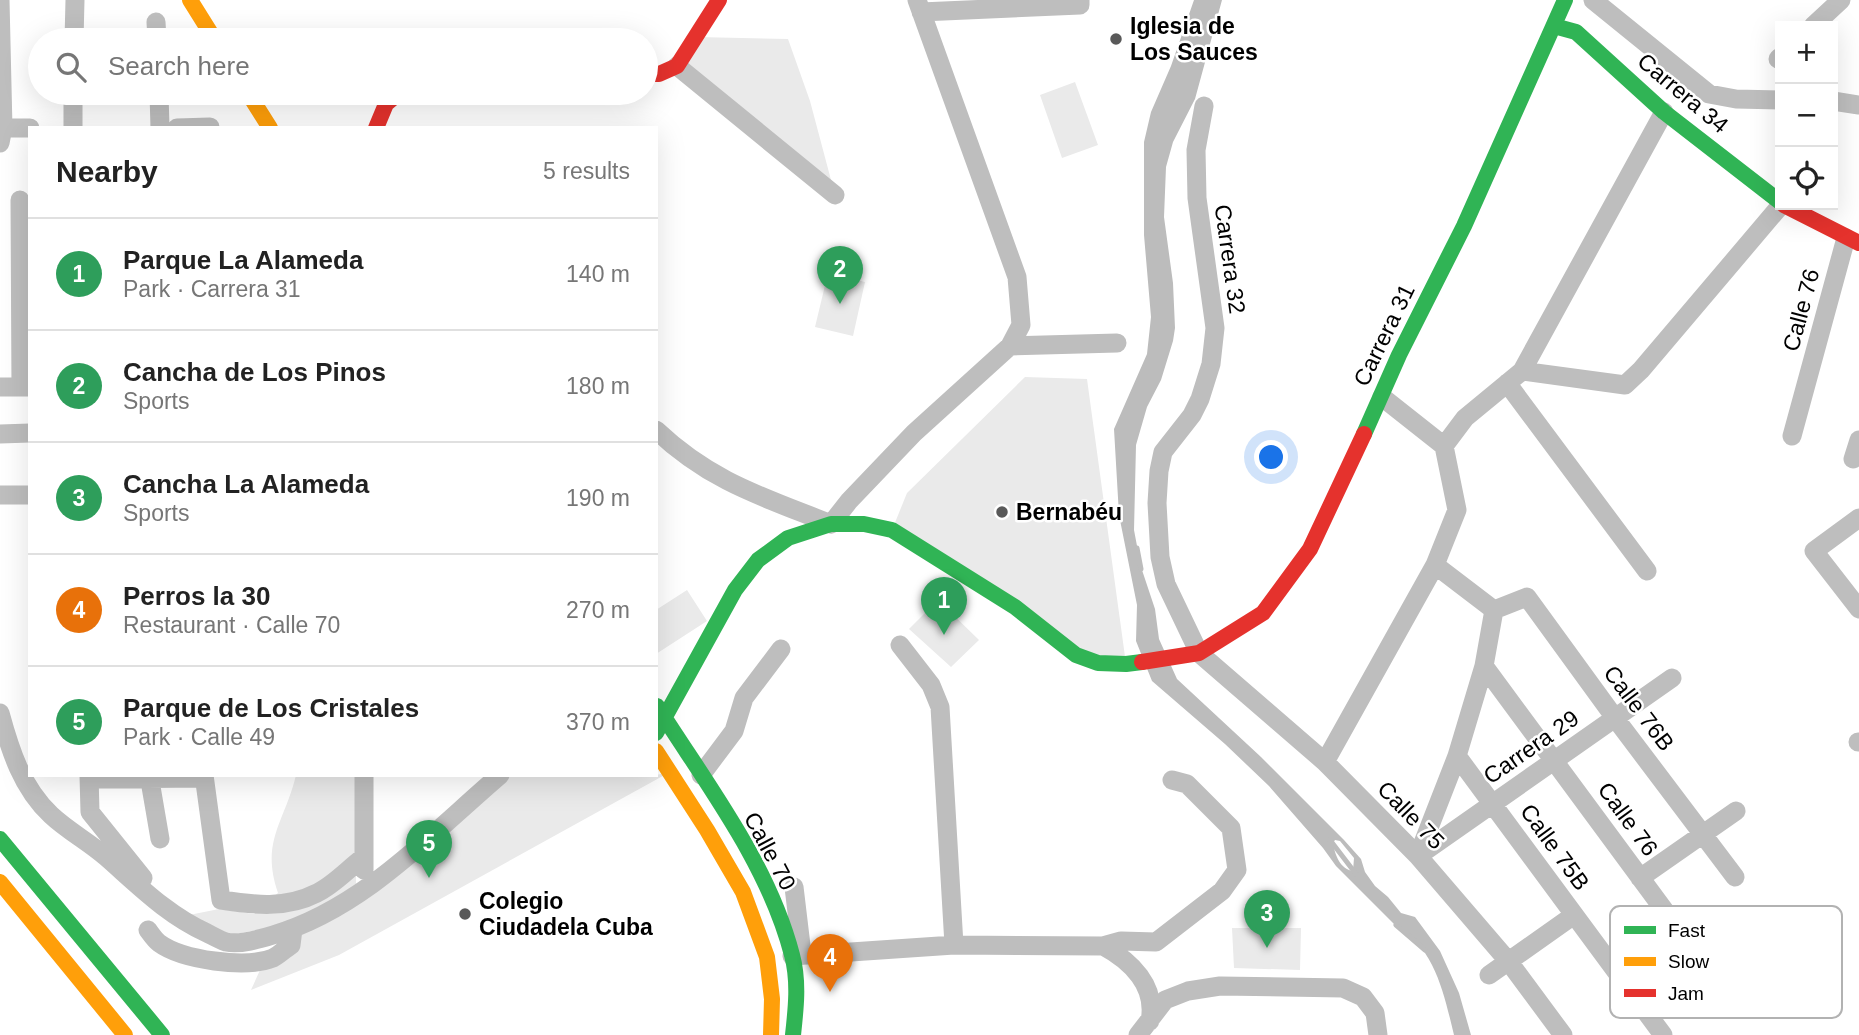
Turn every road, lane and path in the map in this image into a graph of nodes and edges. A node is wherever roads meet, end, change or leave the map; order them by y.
1 (0, 0) edge
2 (75, 0) edge
3 (190, 0) edge
4 (719, 0) edge
5 (1080, 0) edge
6 (1565, 0) edge
7 (1593, 0) edge
8 (1841, 0) edge
9 (919, 6) edge
10 (1818, 21) edge
11 (1554, 26) junction
12 (74, 28) edge
13 (208, 28) edge
14 (677, 66) junction
15 (658, 74) edge
16 (1775, 100) edge
17 (1838, 102) edge
18 (74, 105) edge
19 (159, 105) edge
20 (256, 105) edge
21 (386, 105) edge
22 (1859, 105) edge
23 (1204, 106) dead end
24 (1664, 112) junction
25 (73, 126) edge
26 (160, 126) edge
27 (269, 126) edge
28 (377, 126) edge
29 (28, 128) edge
30 (1, 133) edge
31 (835, 195) dead end
32 (1775, 199) edge
33 (17, 200) edge
34 (1777, 210) edge
35 (1794, 210) edge
36 (1853, 240) edge
37 (1117, 343) dead end
38 (1010, 346) junction
39 (1514, 377) junction
40 (0, 387) edge
41 (25, 387) edge
42 (1382, 397) junction
43 (658, 432) edge
44 (0, 433) edge
45 (28, 433) edge
46 (1792, 436) dead end
47 (1859, 440) edge
48 (1444, 446) junction
49 (1853, 459) dead end
50 (0, 495) edge
51 (28, 495) edge
52 (1859, 518) edge
53 (831, 524) junction
54 (1435, 565) junction
55 (1647, 571) dead end
56 (1859, 609) edge
57 (1494, 610) junction
58 (900, 645) dead end
59 (781, 649) dead end
60 (1194, 655) junction
61 (1484, 666) junction
62 (1672, 678) dead end
63 (661, 711) edge
64 (0, 713) edge
65 (1615, 718) junction
66 (658, 754) edge
67 (1457, 756) junction
68 (1554, 761) junction
69 (1325, 762) junction
70 (89, 777) edge
71 (149, 777) edge
72 (204, 777) edge
73 (364, 777) edge
74 (498, 777) edge
75 (1172, 780) dead end
76 (705, 782) junction
77 (689, 802) junction
78 (1492, 804) junction
79 (1736, 811) dead end
80 (1704, 833) junction
81 (0, 839) edge
82 (160, 839) dead end
83 (1418, 856) junction
84 (364, 857) junction
85 (1735, 877) dead end
86 (1640, 878) junction
87 (0, 882) edge
88 (794, 887) dead end
89 (364, 892) junction
90 (1661, 906) edge
91 (172, 913) junction
92 (1574, 915) junction
93 (293, 929) junction
94 (148, 930) dead end
95 (954, 945) junction
96 (1103, 946) junction
97 (797, 955) junction
98 (1509, 961) junction
99 (1610, 964) edge
100 (1489, 975) dead end
101 (1152, 1015) junction
102 (1650, 1018) edge
103 (125, 1035) edge
104 (162, 1035) edge
105 (771, 1035) edge
106 (793, 1035) edge
107 (1138, 1035) edge
108 (1149, 1035) edge
109 (1378, 1035) edge
110 (1563, 1035) edge
111 (1663, 1035) edge

1 - 30 street
2 - 12 street
3 - 13 main road
4 - 14 main road
5 - 9 street
6 - 11 main road, Carrera 31
7 - 16 street
8 - 10 street
9 - 38 street
11 - 24 main road, Carrera 34
11 - 42 main road, Carrera 31
14 - 15 main road
14 - 31 street
17 - 22 street
18 - 25 street
19 - 26 street
20 - 27 main road
21 - 28 main road
23 - 60 street, Carrera 32
24 - 32 main road, Carrera 34
24 - 39 street
29 - 30 street
33 - 41 street
34 - 39 street
35 - 36 main road, Carrera 34
36 - 46 street, Calle 76
37 - 38 street
38 - 53 street
39 - 48 street
39 - 55 street
40 - 41 street
42 - 48 street
42 - 60 main road, Carrera 31
43 - 53 street
44 - 45 street
47 - 49 street
48 - 54 street
50 - 51 street
52 - 56 street
53 - 60 main road, Carrera 31
53 - 63 main road, Carrera 31
54 - 57 street
54 - 69 street
57 - 61 street
57 - 65 street, Calle 76B
58 - 95 street
59 - 76 street
60 - 69 street, Calle 75
61 - 67 street
61 - 68 street, Calle 76
62 - 65 street, Carrera 29
63 - 76 main road, Calle 70
64 - 91 street
65 - 68 street, Carrera 29
65 - 80 street, Calle 76B
66 - 77 main road, Calle 70
67 - 78 street, Calle 75B
67 - 83 street
68 - 78 street, Carrera 29
68 - 86 street, Calle 76
69 - 83 street, Calle 75
70 - 71 street
70 - 91 street
71 - 72 street
71 - 82 street
72 - 84 street
73 - 84 street
74 - 89 street
75 - 96 street
76 - 77 main road
76 - 97 main road, Calle 70
77 - 105 main road, Calle 70
78 - 83 street, Carrera 29
78 - 92 street, Calle 75B
79 - 80 street
80 - 85 street, Calle 76B
80 - 86 street
81 - 104 main road
83 - 98 street, Calle 75
84 - 89 street
86 - 90 street, Calle 76
87 - 103 main road
88 - 97 street
89 - 93 street
91 - 93 street
92 - 98 street
92 - 99 street, Calle 75B
93 - 94 street
95 - 96 street
95 - 97 street
96 - 101 street
97 - 106 main road, Calle 70
98 - 100 street
98 - 110 street, Calle 75
101 - 107 street
101 - 108 street
101 - 109 street
102 - 111 street, Calle 75B

